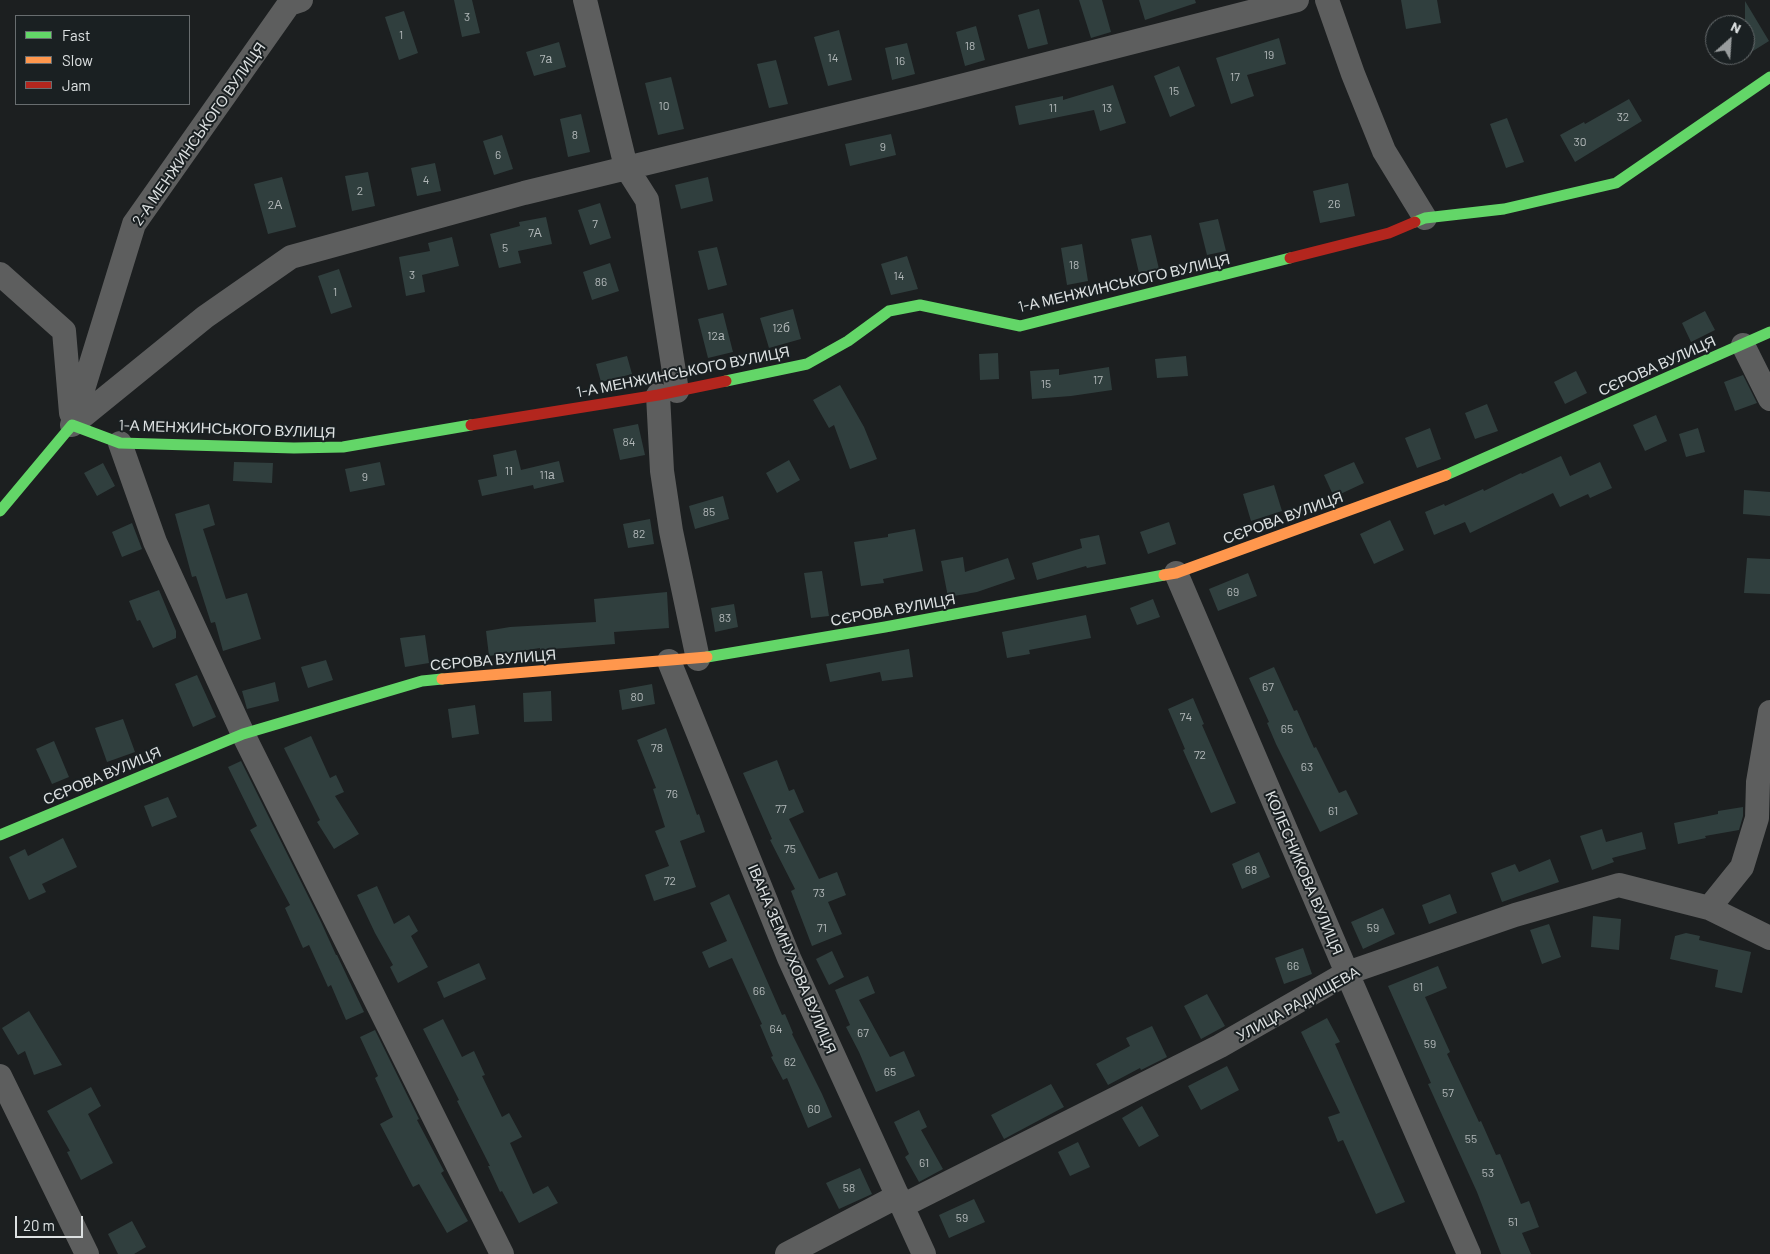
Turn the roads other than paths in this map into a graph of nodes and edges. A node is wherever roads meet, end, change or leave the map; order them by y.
1 (300, 0) edge
2 (585, 0) edge
3 (1297, 0) edge
4 (1327, 0) edge
5 (1770, 77) edge
6 (626, 167) junction
7 (1425, 218) junction
8 (0, 274) edge
9 (1770, 332) edge
10 (1743, 345) junction
11 (668, 393) junction
12 (1770, 399) edge
13 (72, 425) junction
14 (120, 443) junction
15 (0, 511) edge
16 (1176, 573) junction
17 (698, 659) junction
18 (669, 661) junction
19 (1770, 712) edge
20 (243, 734) junction
21 (0, 835) edge
22 (1709, 908) junction
23 (1770, 938) edge
24 (1346, 974) junction
25 (0, 1076) edge
26 (900, 1201) junction
27 (87, 1254) edge
28 (502, 1254) edge
29 (787, 1254) edge
30 (924, 1254) edge
31 (1469, 1254) edge

1 - 13 street, 2-А МЕНЖИНСЬКОГО ВУЛИЦЯ
2 - 6 street
3 - 6 street
4 - 7 street
5 - 7 street, 1-А МЕНЖИНСЬКОГО ВУЛИЦЯ
6 - 11 street
6 - 13 street
7 - 11 street, 1-А МЕНЖИНСЬКОГО ВУЛИЦЯ
8 - 13 street
9 - 10 street, СЄРОВА ВУЛИЦЯ
10 - 12 street
10 - 16 street, СЄРОВА ВУЛИЦЯ
11 - 14 street, 1-А МЕНЖИНСЬКОГО ВУЛИЦЯ
11 - 17 street
13 - 14 street, 1-А МЕНЖИНСЬКОГО ВУЛИЦЯ
13 - 15 street
14 - 20 street
16 - 17 street, СЄРОВА ВУЛИЦЯ
16 - 24 street, КОЛЕСНИКОВА ВУЛИЦЯ
17 - 18 street, СЄРОВА ВУЛИЦЯ
18 - 20 street, СЄРОВА ВУЛИЦЯ
18 - 26 street, ІВАНА ЗЕМНУХОВА ВУЛИЦЯ
19 - 22 street
20 - 21 street, СЄРОВА ВУЛИЦЯ
20 - 28 street
22 - 23 street, УЛИЦА РАДИЩЕВА
22 - 24 street, УЛИЦА РАДИЩЕВА
24 - 26 street, УЛИЦА РАДИЩЕВА
24 - 31 street, КОЛЕСНИКОВА ВУЛИЦЯ
25 - 27 street
26 - 29 street, УЛИЦА РАДИЩЕВА
26 - 30 street, ІВАНА ЗЕМНУХОВА ВУЛИЦЯ

